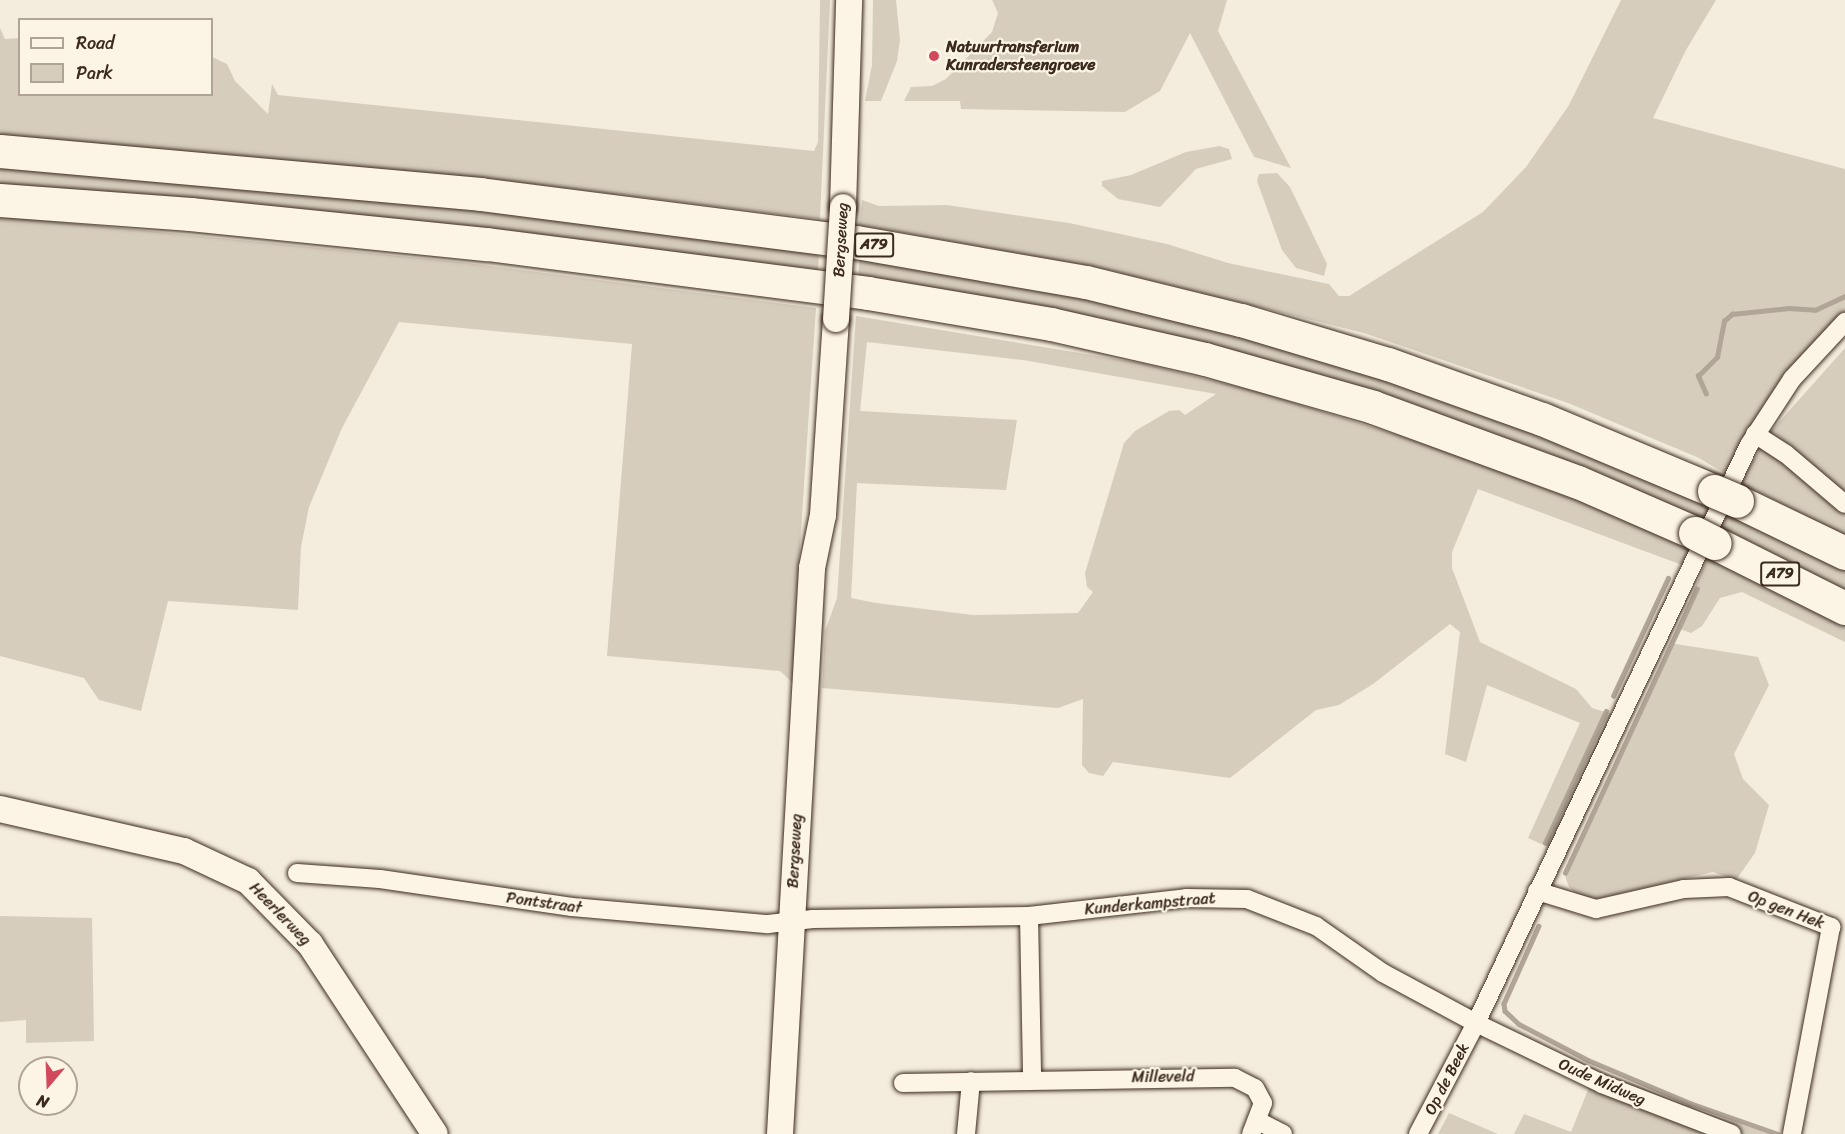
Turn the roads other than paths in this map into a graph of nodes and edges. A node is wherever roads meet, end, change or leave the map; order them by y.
1 (849, 0) edge
2 (0, 151) edge
3 (0, 200) edge
4 (1845, 322) edge
5 (1755, 434) junction
6 (1845, 504) edge
7 (1845, 553) edge
8 (1845, 608) edge
9 (0, 809) edge
10 (297, 873) dead end
11 (1538, 891) junction
12 (1029, 916) junction
13 (791, 920) junction
14 (1476, 1023) junction
15 (1032, 1079) junction
16 (971, 1081) junction
17 (903, 1083) dead end
18 (1254, 1128) edge
19 (435, 1134) edge
20 (780, 1134) edge
21 (966, 1134) edge
22 (1283, 1134) edge
23 (1418, 1134) edge
24 (1732, 1134) edge
25 (1792, 1134) edge

1 - 13 street, Bergseweg, bridge
2 - 7 highway, A79
3 - 8 highway, A79
4 - 5 street
5 - 6 street
5 - 11 street
9 - 19 street, Heerlerweg
10 - 13 street, Pontstraat
11 - 14 street
11 - 25 street, Op gen Hek
12 - 13 street, Kunderkampstraat
12 - 14 street, Kunderkampstraat
12 - 15 street
13 - 20 street, Bergseweg
14 - 23 street, Op de Beek
14 - 24 street, Oude Midweg
15 - 16 street, Milleveld
15 - 18 street, Milleveld
16 - 17 street, Milleveld
16 - 21 street
18 - 22 street, Milleveld

